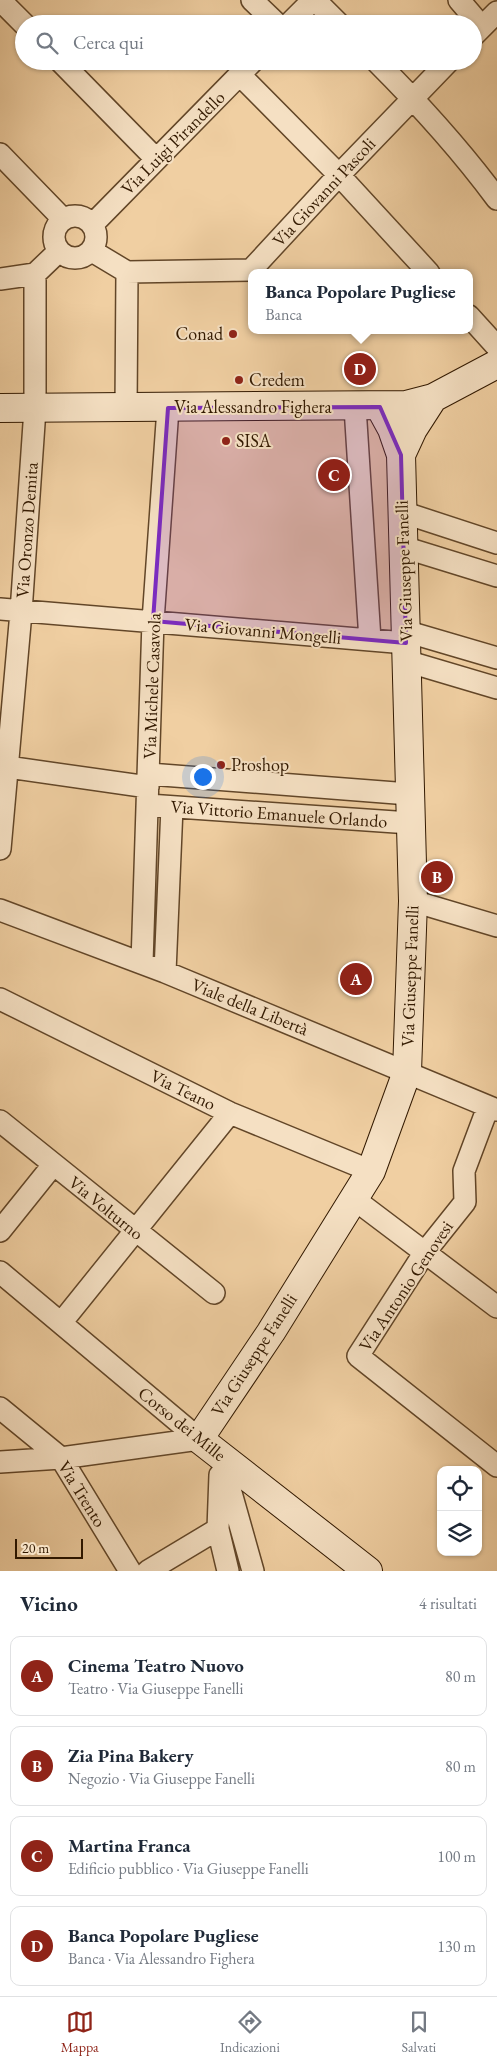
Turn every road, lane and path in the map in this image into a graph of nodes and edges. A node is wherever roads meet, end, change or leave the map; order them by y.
1 (0, 0) edge
2 (252, 0) edge
3 (314, 0) edge
4 (459, 0) edge
5 (15, 15) edge
6 (268, 15) edge
7 (298, 15) edge
8 (330, 15) edge
9 (474, 15) edge
10 (69, 70) edge
11 (245, 70) edge
12 (249, 70) edge
13 (385, 70) edge
14 (440, 70) edge
15 (413, 98) junction
16 (0, 154) edge
17 (156, 159) junction
18 (338, 174) junction
19 (497, 199) edge
20 (64, 219) junction
21 (93, 224) junction
22 (58, 251) junction
23 (92, 251) junction
24 (252, 269) edge
25 (425, 269) edge
26 (248, 270) edge
27 (127, 272) junction
28 (35, 274) junction
29 (0, 279) edge
30 (473, 320) edge
31 (497, 347) edge
32 (497, 364) edge
33 (433, 398) junction
34 (368, 407) junction
35 (0, 408) edge
36 (126, 408) junction
37 (168, 408) junction
38 (35, 409) junction
39 (401, 455) junction
40 (402, 512) junction
41 (497, 543) edge
42 (403, 547) junction
43 (497, 576) edge
44 (0, 609) edge
45 (21, 612) junction
46 (153, 621) junction
47 (370, 640) junction
48 (406, 645) junction
49 (497, 658) edge
50 (497, 688) edge
51 (4, 767) edge
52 (149, 789) junction
53 (410, 794) junction
54 (172, 807) junction
55 (410, 824) junction
56 (0, 849) edge
57 (413, 901) junction
58 (0, 910) edge
59 (497, 926) edge
60 (142, 964) junction
61 (165, 972) junction
62 (0, 1000) edge
63 (407, 1072) junction
64 (492, 1108) edge
65 (230, 1113) junction
66 (0, 1121) edge
67 (54, 1165) junction
68 (371, 1171) junction
69 (354, 1198) junction
70 (0, 1231) edge
71 (136, 1231) junction
72 (425, 1252) junction
73 (0, 1272) edge
74 (214, 1293) dead end
75 (497, 1307) edge
76 (61, 1323) junction
77 (0, 1408) edge
78 (199, 1439) junction
79 (221, 1457) junction
80 (61, 1458) junction
81 (494, 1459) edge
82 (0, 1462) edge
83 (218, 1529) junction
84 (130, 1571) edge
85 (148, 1571) edge
86 (228, 1571) edge
87 (253, 1571) edge
88 (368, 1571) edge

1 - 5 street
2 - 6 street
3 - 7 street
3 - 8 street
4 - 9 street
10 - 17 street
11 - 17 street, Via Luigi Pirandello
12 - 18 street
13 - 15 street
14 - 15 street, Via Giovanni Pascoli
15 - 18 street, Via Giovanni Pascoli
15 - 19 street
16 - 20 street
17 - 21 street, Via Luigi Pirandello
18 - 24 street, Via Giovanni Pascoli
18 - 25 street
20 - 21 street
20 - 22 street
21 - 23 street
22 - 23 street
22 - 28 street
23 - 27 street
26 - 27 street, Via Giovanni Pascoli
27 - 36 street
28 - 29 street
28 - 38 street, Via Oronzo Demita
30 - 31 street
32 - 33 street, Via Alessandro Fighera
33 - 34 street, Via Alessandro Fighera
33 - 39 street
34 - 37 street, Via Alessandro Fighera
34 - 39 street
34 - 47 street, Via Giuseppe Fanelli
35 - 38 street, Via Alessandro Fighera
36 - 37 street, Via Alessandro Fighera
36 - 38 street, Via Alessandro Fighera
37 - 46 street, Via Michele Casavola
38 - 45 street, Via Oronzo Demita
39 - 40 street, Via Giuseppe Fanelli
40 - 41 street
40 - 42 street, Via Giuseppe Fanelli
42 - 43 street
42 - 48 street, Via Giuseppe Fanelli
44 - 45 street, Via Giovanni Mongelli
45 - 46 street, Via Giovanni Mongelli
45 - 51 street, Via Oronzo Demita
46 - 47 street, Via Giovanni Mongelli
46 - 52 street, Via Michele Casavola
47 - 48 street, Via Giovanni Mongelli
48 - 49 street
48 - 50 street
48 - 53 street, Via Giuseppe Fanelli
51 - 52 street, Via Vittorio Emanuele Orlando
51 - 56 street, Via Oronzo Demita
52 - 53 street, Via Vittorio Emanuele Orlando
52 - 54 street, Via Vittorio Emanuele Orlando
52 - 60 street, Via Michele Casavola
53 - 55 street, Via Giuseppe Fanelli
54 - 55 street, Via Vittorio Emanuele Orlando
54 - 61 street
55 - 57 street, Via Giuseppe Fanelli
57 - 59 street
57 - 63 street, Via Giuseppe Fanelli
58 - 60 street, Viale della Libertà
60 - 61 street, Viale della Libertà
61 - 63 street, Viale della Libertà
62 - 65 street, Via Teano
63 - 64 street, Viale della Libertà
63 - 68 street, Via Giuseppe Fanelli
64 - 72 street, Via Antonio Genovesi
65 - 68 street, Via Teano
65 - 71 street
66 - 67 street, Via Volturno
67 - 70 street
67 - 71 street, Via Volturno
68 - 69 street, Via Giuseppe Fanelli
69 - 72 street
69 - 78 street, Via Giuseppe Fanelli
71 - 74 street, Via Volturno
71 - 76 street
72 - 75 street
72 - 81 street, Via Antonio Genovesi
73 - 76 street, Corso dei Mille
76 - 78 street, Corso dei Mille
77 - 80 street, Via Trento
78 - 79 street, Corso dei Mille
78 - 80 street
79 - 83 street
79 - 87 street
79 - 88 street, Corso dei Mille
80 - 82 street
80 - 84 street, Via Trento
83 - 85 street
83 - 86 street

